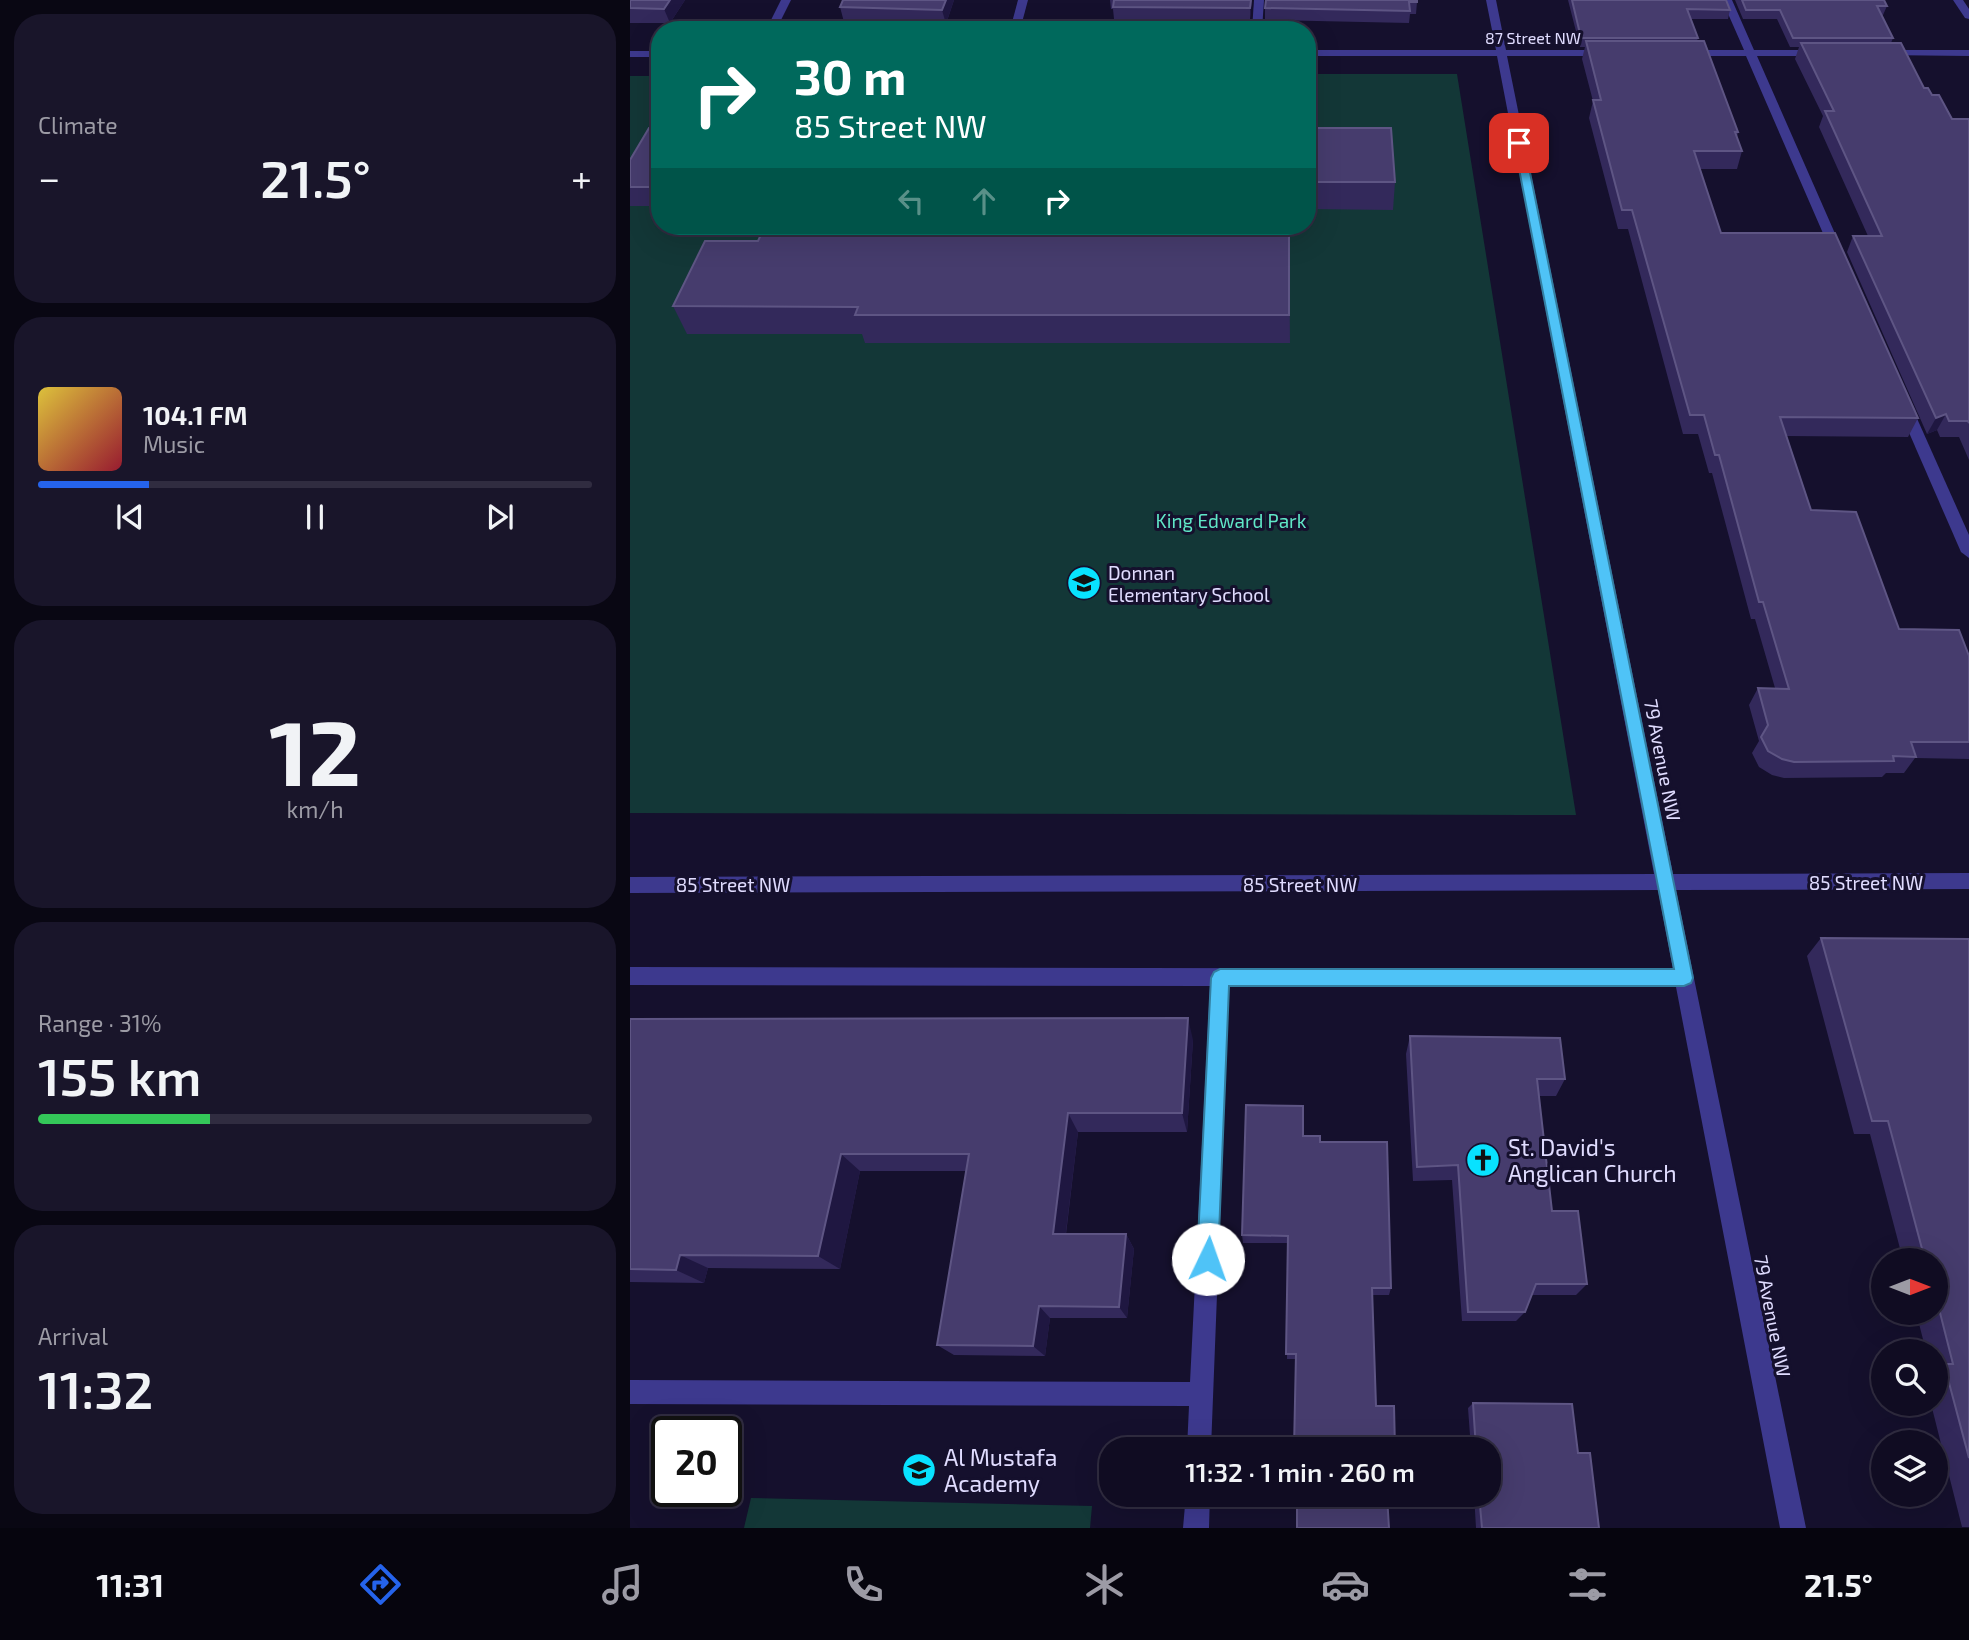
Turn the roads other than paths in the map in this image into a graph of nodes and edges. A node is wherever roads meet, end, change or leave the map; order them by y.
1 (786, 0) edge
2 (1023, 0) edge
3 (1259, 0) edge
4 (1491, 0) edge
5 (1727, 0) edge
6 (1958, 0) edge
7 (1969, 16) edge
8 (776, 21) edge
9 (1017, 21) edge
10 (1258, 21) edge
11 (1316, 53) edge
12 (1501, 53) junction
13 (1624, 53) edge
14 (1680, 53) edge
15 (1750, 53) junction
16 (1833, 53) edge
17 (1874, 53) edge
18 (1969, 53) edge
19 (630, 54) edge
20 (651, 54) edge
21 (1841, 261) edge
22 (1897, 387) edge
23 (1969, 552) edge
24 (1969, 881) edge
25 (1666, 882) junction
26 (630, 885) edge
27 (630, 976) edge
28 (1220, 978) junction
29 (1684, 978) junction
30 (630, 1392) edge
31 (1201, 1394) junction
32 (1199, 1437) edge
33 (1197, 1507) edge
34 (1196, 1528) edge
35 (1793, 1528) edge

1 - 8 street
2 - 9 street
3 - 10 street
4 - 12 street, 79 Avenue NW
5 - 15 street
6 - 7 street
11 - 12 street, 87 Street NW
12 - 13 street, 87 Street NW
12 - 25 street, 79 Avenue NW
14 - 15 street
15 - 16 street
15 - 21 street
17 - 18 street
19 - 20 street
22 - 23 street
24 - 25 street, 85 Street NW
25 - 26 street, 85 Street NW
25 - 29 street, 79 Avenue NW
27 - 28 street
28 - 29 street
28 - 31 street
29 - 35 street, 79 Avenue NW
30 - 31 street
31 - 32 street
33 - 34 street

